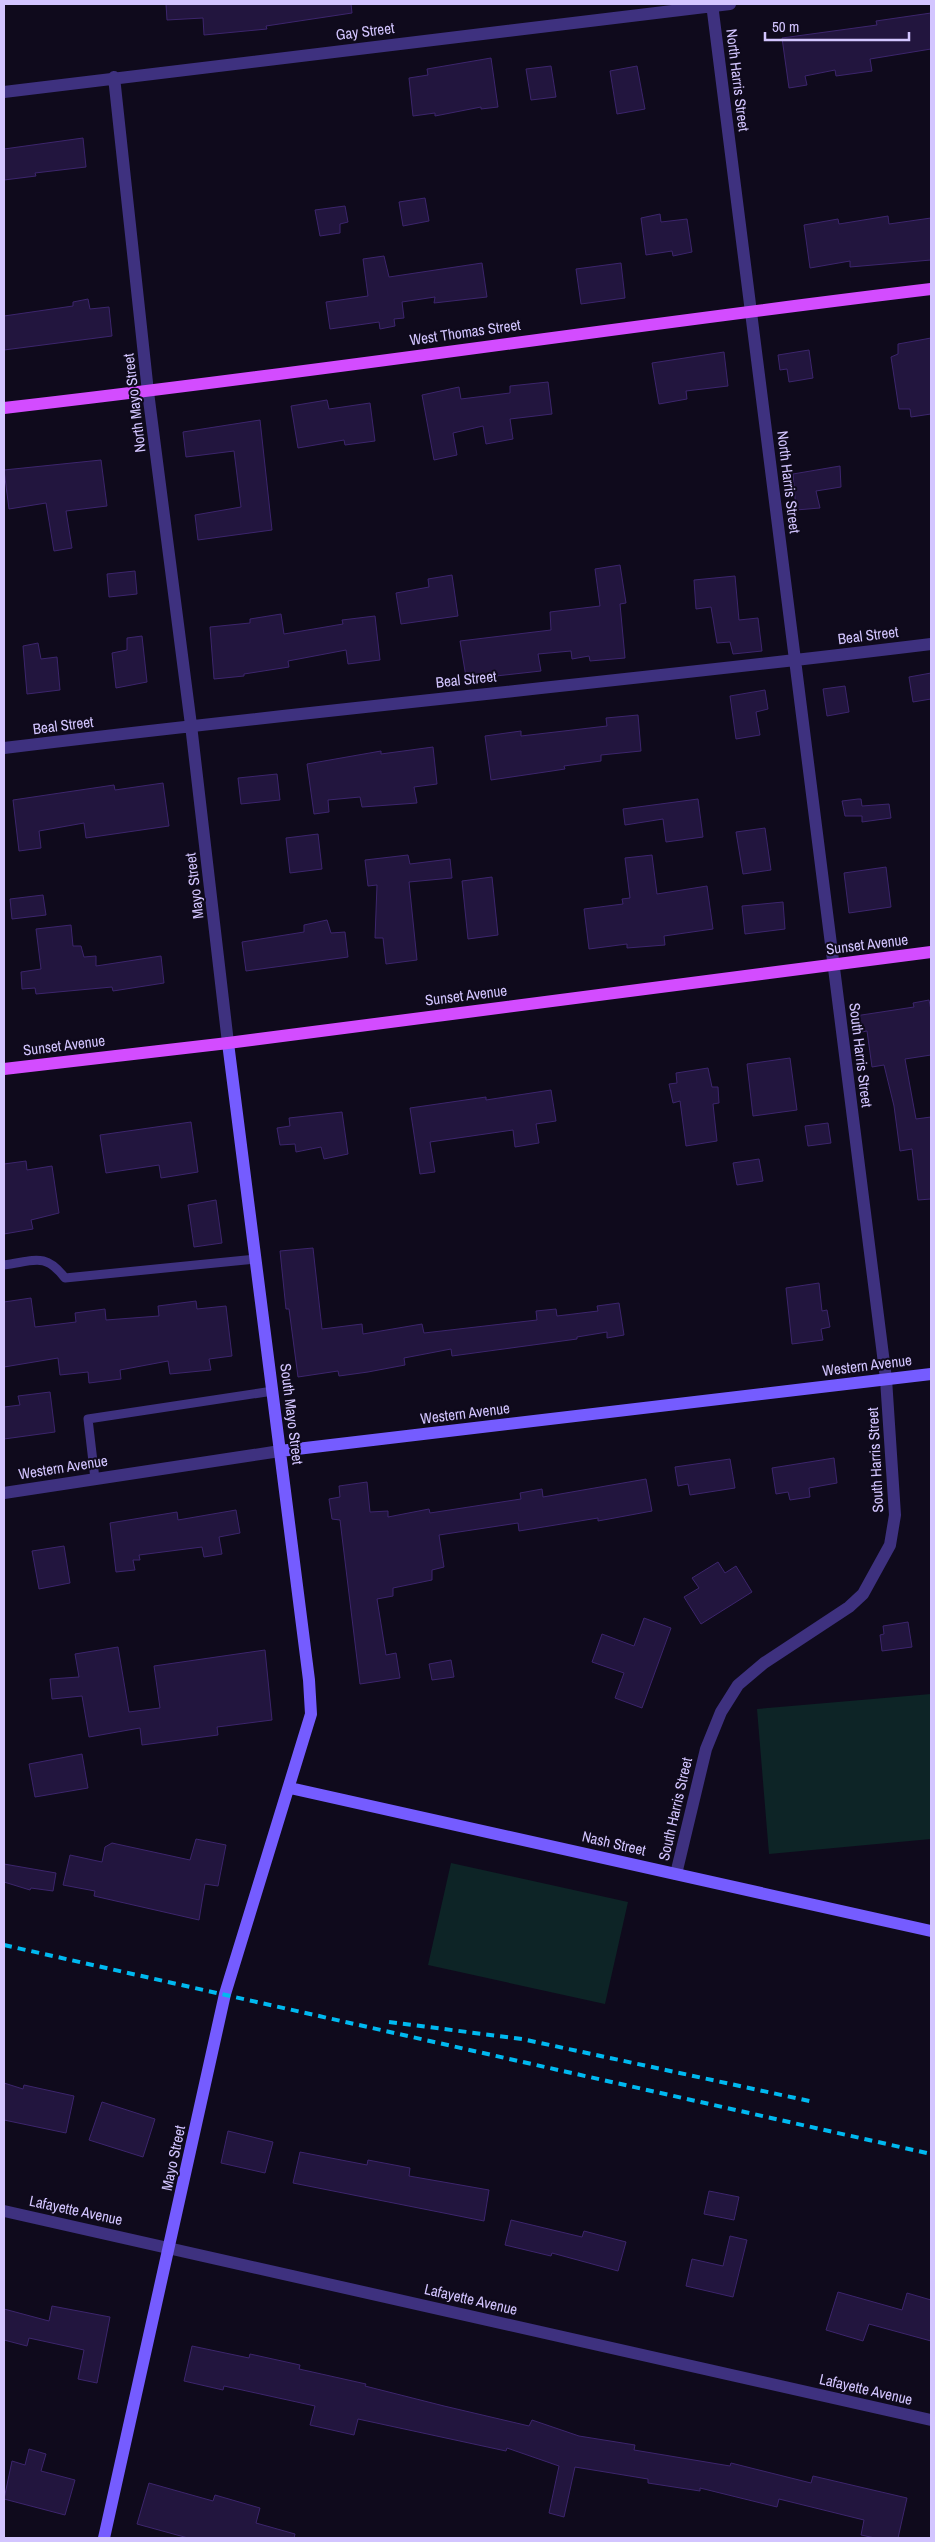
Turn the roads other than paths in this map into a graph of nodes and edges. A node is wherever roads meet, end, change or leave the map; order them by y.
1 (730, 4) edge
2 (713, 5) edge
3 (114, 78) junction
4 (4, 92) edge
5 (931, 289) edge
6 (750, 310) junction
7 (148, 392) junction
8 (4, 408) edge
9 (931, 644) edge
10 (796, 660) junction
11 (191, 725) junction
12 (4, 748) edge
13 (931, 952) edge
14 (833, 964) junction
15 (228, 1043) junction
16 (4, 1069) edge
17 (256, 1259) junction
18 (4, 1265) edge
19 (931, 1374) edge
20 (886, 1378) junction
21 (272, 1391) junction
22 (280, 1451) junction
23 (95, 1479) junction
24 (4, 1493) edge
25 (290, 1788) junction
26 (676, 1874) junction
27 (931, 1931) edge
28 (4, 2211) edge
29 (170, 2247) junction
30 (931, 2420) edge
31 (104, 2538) edge

1 - 2 street, Gay Street
2 - 3 street, Gay Street
2 - 6 street, North Harris Street
3 - 4 street, Gay Street
3 - 7 street, North Mayo Street
5 - 6 main road, West Thomas Street
6 - 7 main road, West Thomas Street
6 - 10 street, North Harris Street
7 - 8 main road, West Thomas Street
7 - 11 street, North Mayo Street
9 - 10 street, Beal Street
10 - 11 street, Beal Street
10 - 14 street, North Harris Street
11 - 12 street, Beal Street
11 - 15 street, Mayo Street
13 - 14 main road, Sunset Avenue
14 - 15 main road, Sunset Avenue
14 - 20 street, South Harris Street
15 - 16 main road, Sunset Avenue
15 - 17 street, South Mayo Street
17 - 18 lane
17 - 21 street, South Mayo Street
19 - 20 street, Western Avenue
20 - 22 street, Western Avenue
20 - 26 street, South Harris Street
21 - 22 street, South Mayo Street
21 - 23 lane
22 - 23 street, Western Avenue
22 - 25 street, South Mayo Street
23 - 24 street, Western Avenue
25 - 26 street, Nash Street
25 - 29 street, Mayo Street
26 - 27 street, Nash Street
28 - 29 street, Lafayette Avenue
29 - 30 street, Lafayette Avenue
29 - 31 street, Mayo Street

